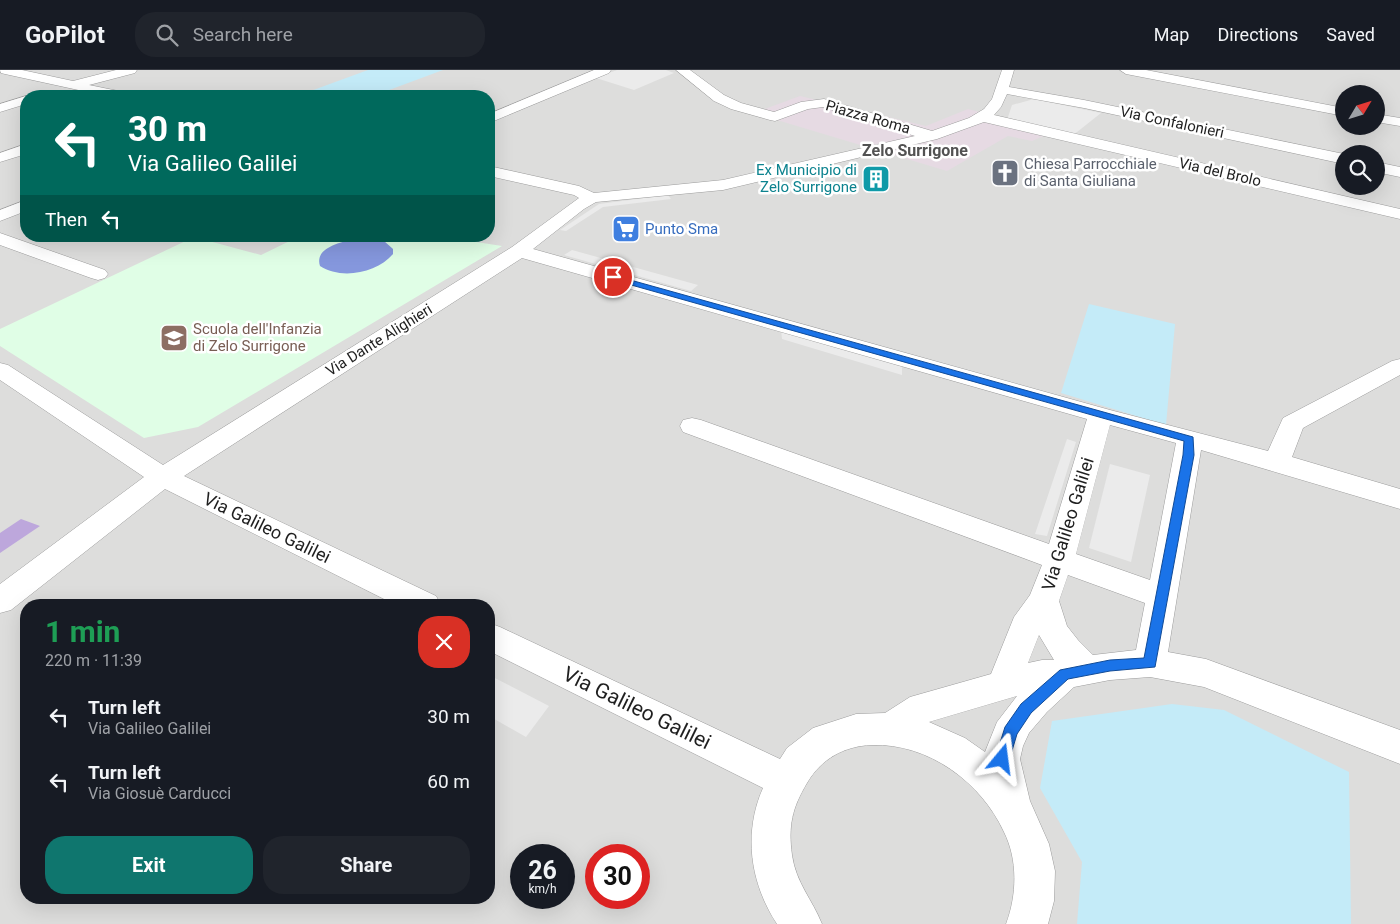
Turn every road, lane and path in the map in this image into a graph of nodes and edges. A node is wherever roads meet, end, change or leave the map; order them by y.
1 (5, 70) edge
2 (132, 70) edge
3 (605, 70) edge
4 (682, 70) edge
5 (1008, 70) edge
6 (1126, 70) edge
7 (73, 86) junction
8 (1001, 89) junction
9 (60, 90) edge
10 (93, 90) edge
11 (20, 102) edge
12 (0, 108) edge
13 (1335, 110) edge
14 (495, 116) edge
15 (982, 117) junction
16 (1385, 120) edge
17 (1400, 122) edge
18 (932, 136) junction
19 (20, 151) edge
20 (1335, 157) edge
21 (1, 158) edge
22 (1385, 169) edge
23 (495, 172) edge
24 (1400, 172) edge
25 (592, 198) junction
26 (20, 207) edge
27 (1400, 214) edge
28 (1, 215) edge
29 (0, 239) edge
30 (520, 251) junction
31 (98, 274) dead end
32 (1400, 366) edge
33 (0, 370) edge
34 (1101, 415) junction
35 (692, 426) dead end
36 (1189, 439) junction
37 (1277, 462) junction
38 (163, 477) junction
39 (1400, 498) edge
40 (1059, 560) junction
41 (1162, 597) junction
42 (413, 599) edge
43 (0, 601) edge
44 (1043, 601) junction
45 (495, 639) edge
46 (1150, 663) junction
47 (1076, 672) junction
48 (1003, 685) junction
49 (891, 728) junction
50 (1400, 746) edge
51 (785, 780) junction
52 (1012, 807) junction
53 (801, 924) edge
54 (1027, 924) edge

1 - 7 street
2 - 7 street
3 - 14 street
4 - 18 street, Piazza Roma
5 - 8 street
6 - 13 street
7 - 9 street
7 - 10 street
8 - 15 street
8 - 20 street, Via Confalonieri
11 - 12 street
15 - 18 street, Piazza Roma
15 - 27 street, Via del Brolo
16 - 17 street
18 - 25 street, Piazza Roma
19 - 21 street
22 - 24 street
23 - 25 street
25 - 30 street, Via Dante Alighieri
26 - 28 street
29 - 31 street
30 - 34 street
30 - 38 street, Via Dante Alighieri
32 - 37 street
33 - 38 street, Via Galileo Galilei
34 - 36 street
34 - 40 street, Via Galileo Galilei
35 - 40 street
36 - 37 street
36 - 41 street
37 - 39 street
38 - 42 street, Via Galileo Galilei
38 - 43 street, Via Dante Alighieri
40 - 41 street
40 - 44 street, Via Galileo Galilei
41 - 46 street
44 - 47 street
44 - 48 street, Via Galileo Galilei
45 - 51 street, Via Galileo Galilei
46 - 47 street
46 - 50 street
47 - 48 street
47 - 52 street
48 - 49 street
49 - 51 street
49 - 52 street
51 - 53 street
52 - 54 street

